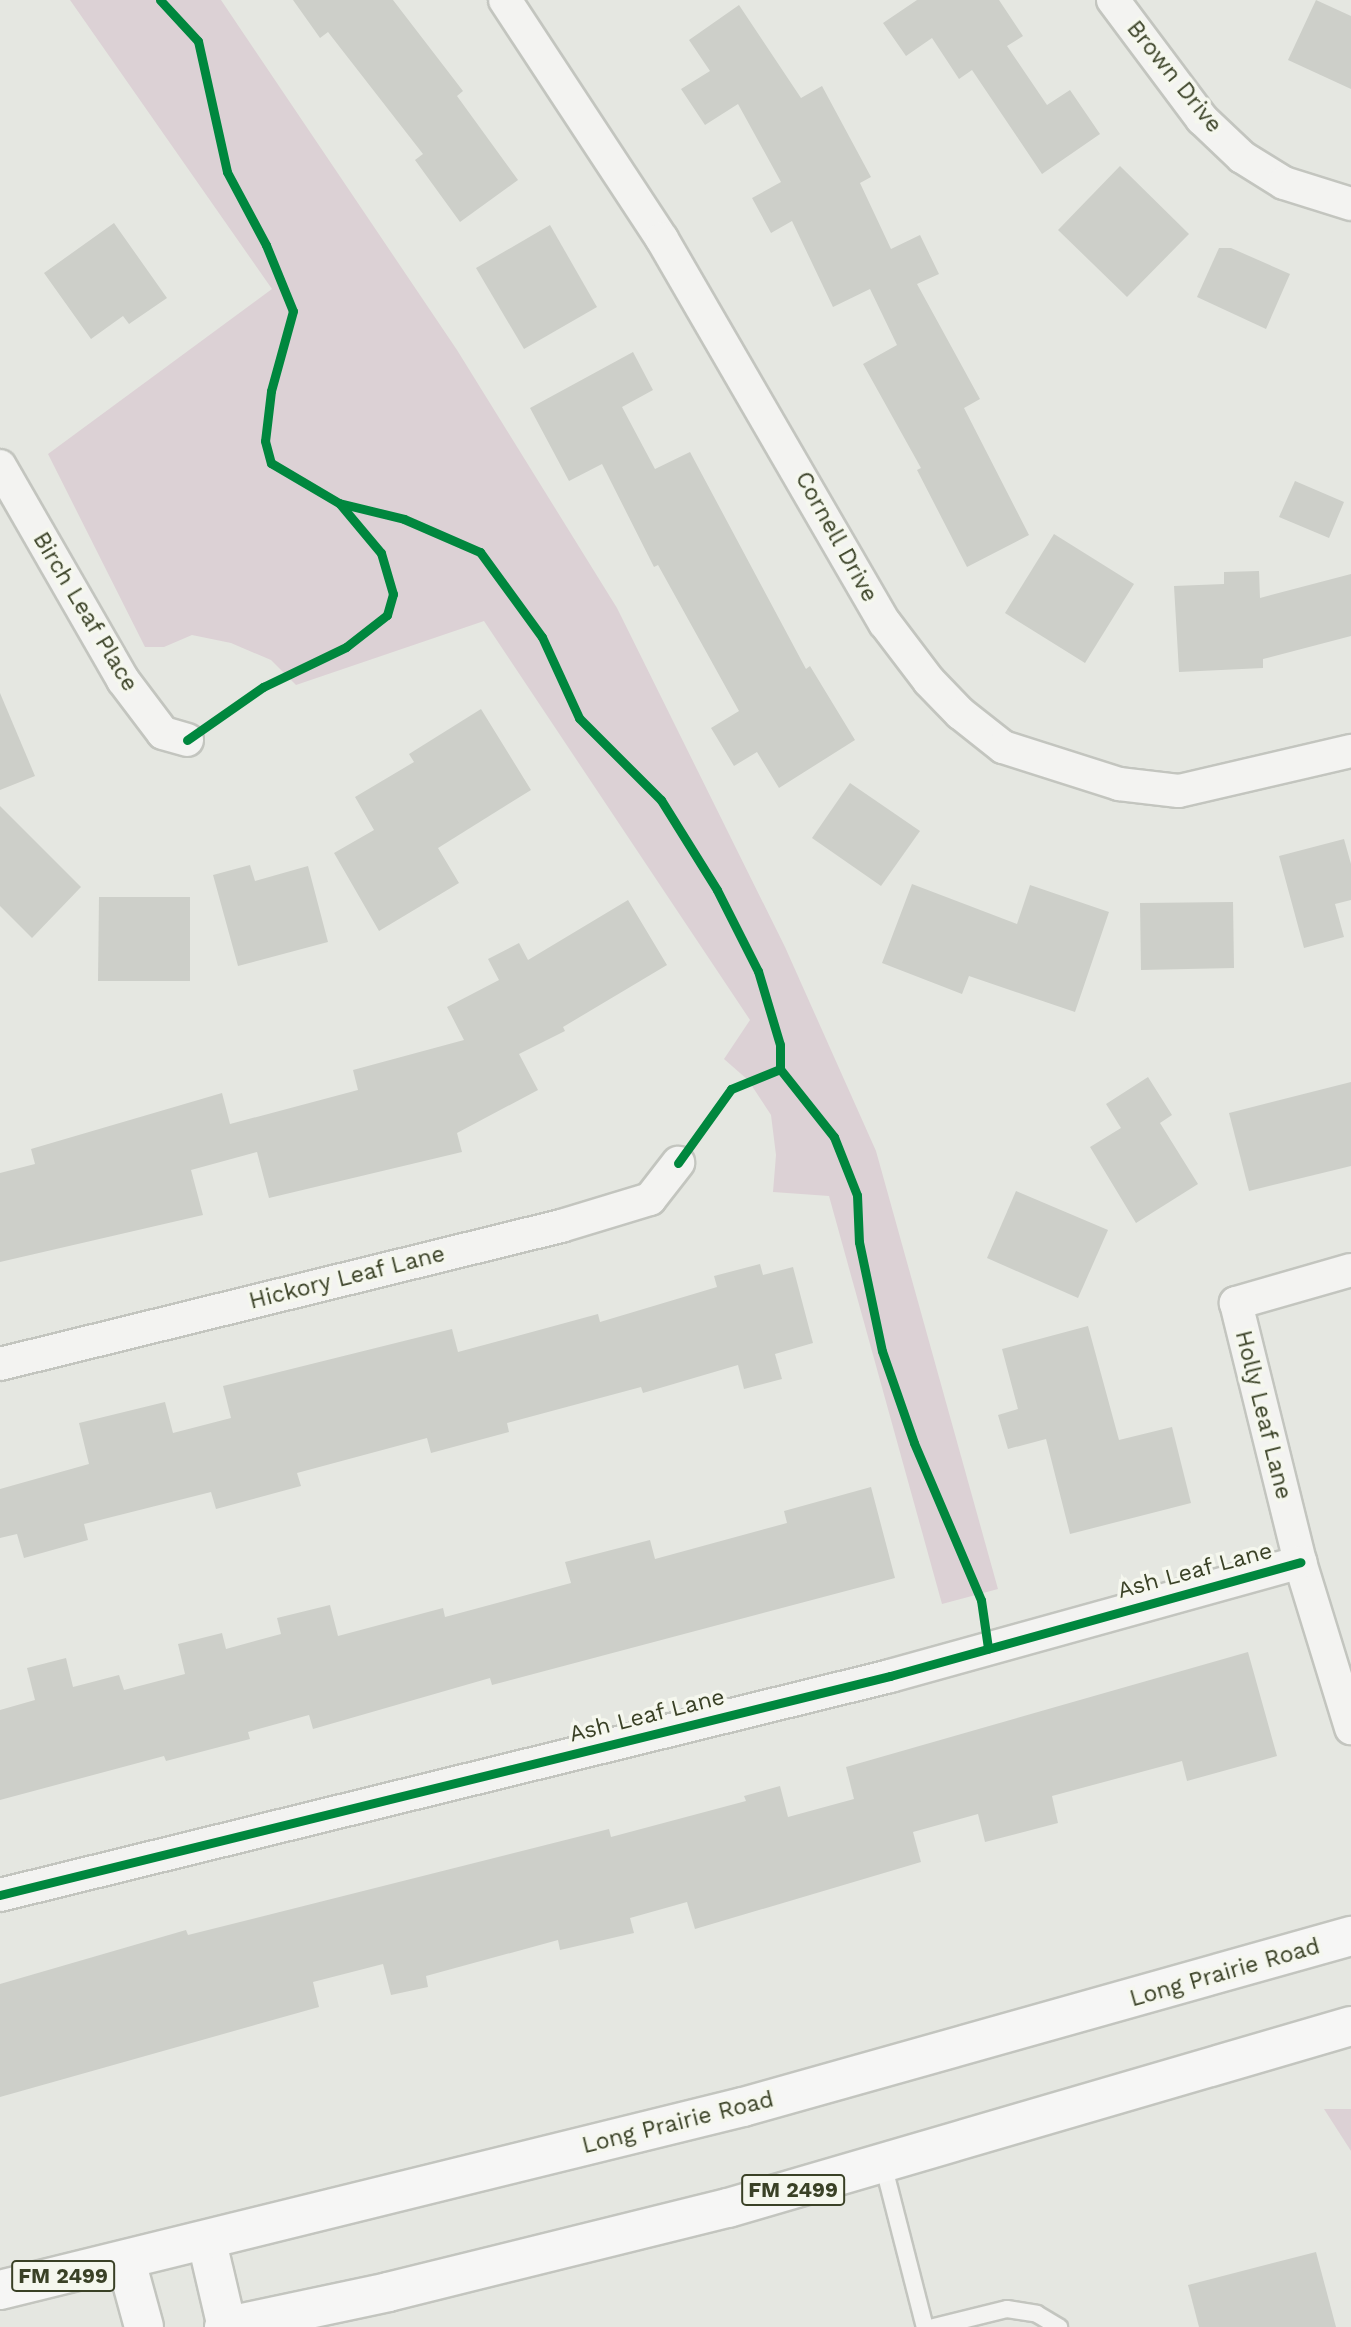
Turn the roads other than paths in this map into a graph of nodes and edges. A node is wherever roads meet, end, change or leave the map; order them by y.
1 (505, 0) edge
2 (1113, 0) edge
3 (1351, 204) edge
4 (0, 466) edge
5 (187, 740) dead end
6 (1351, 751) edge
7 (678, 1163) dead end
8 (1351, 1270) edge
9 (0, 1364) edge
10 (1300, 1562) junction
11 (1351, 1728) edge
12 (0, 1895) edge
13 (1351, 1936) edge
14 (1351, 2025) edge
15 (883, 2164) junction
16 (207, 2242) junction
17 (126, 2261) junction
18 (0, 2290) edge
19 (144, 2327) edge
20 (226, 2327) edge
21 (925, 2327) edge
22 (934, 2327) edge
23 (1059, 2327) edge

1 - 6 street, Cornell Drive
2 - 3 street, Brown Drive
4 - 5 street, Birch Leaf Place
7 - 9 street, Hickory Leaf Lane
8 - 10 street, Holly Leaf Lane
10 - 11 street, Holly Leaf Lane
10 - 12 street, Ash Leaf Lane
13 - 16 main road, Long Prairie Road / FM 2499
14 - 15 main road, FM 2499
15 - 20 main road, FM 2499
15 - 21 lane
16 - 17 main road, Long Prairie Road / FM 2499
16 - 20 main road
17 - 18 main road, Long Prairie Road / FM 2499
17 - 19 main road
22 - 23 lane

